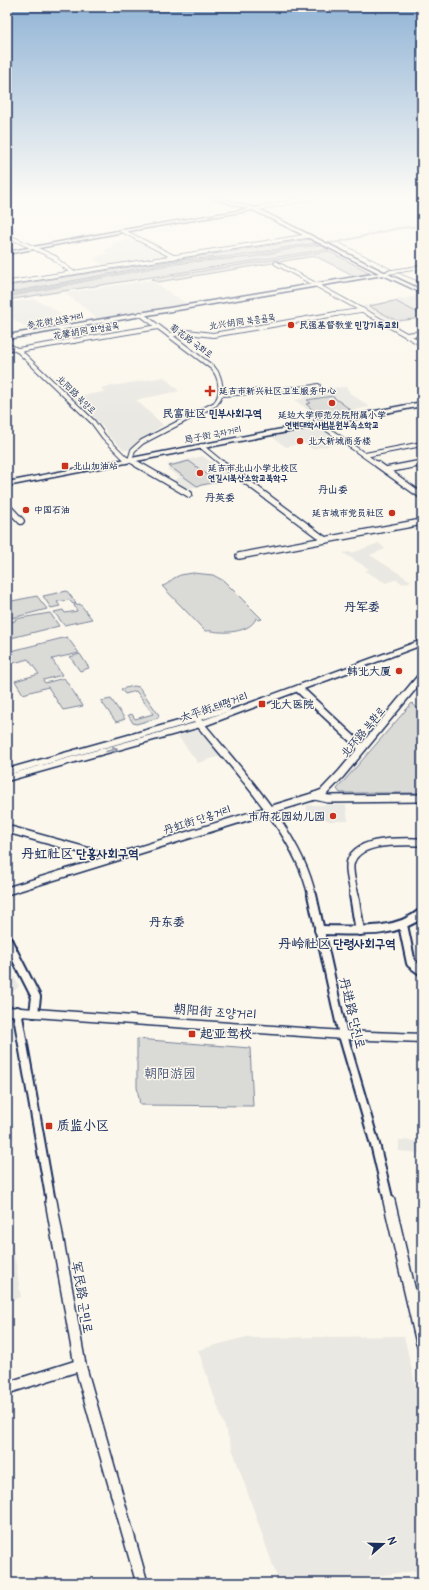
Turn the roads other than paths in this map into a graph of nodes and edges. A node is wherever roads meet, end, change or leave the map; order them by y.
1 (85, 271) edge
2 (291, 271) edge
3 (395, 271) edge
4 (390, 272) junction
5 (73, 273) joint
6 (7, 283) edge
7 (317, 285) junction
8 (422, 288) edge
9 (422, 292) edge
10 (363, 310) junction
11 (140, 314) junction
12 (158, 327) junction
13 (58, 328) junction
14 (422, 332) edge
15 (169, 335) junction
16 (406, 335) junction
17 (7, 336) edge
18 (74, 341) junction
19 (422, 344) edge
20 (7, 345) edge
21 (18, 350) junction
22 (318, 386) dead end
23 (222, 394) junction
24 (422, 403) edge
25 (318, 422) junction
26 (422, 444) edge
27 (201, 446) junction
28 (365, 455) junction
29 (128, 458) junction
30 (422, 463) edge
31 (386, 470) junction
32 (7, 482) edge
33 (190, 494) dead end
34 (422, 496) edge
35 (7, 506) edge
36 (21, 521) dead end
37 (422, 522) edge
38 (325, 540) junction
39 (239, 556) dead end
40 (422, 636) edge
41 (422, 642) edge
42 (422, 676) edge
43 (299, 688) junction
44 (199, 722) junction
45 (362, 748) junction
46 (7, 772) edge
47 (7, 778) edge
48 (315, 796) junction
49 (422, 798) edge
50 (269, 808) junction
51 (7, 829) edge
52 (422, 842) edge
53 (112, 858) junction
54 (7, 891) edge
55 (422, 913) edge
56 (404, 925) junction
57 (319, 930) junction
58 (360, 931) junction
59 (7, 940) edge
60 (422, 971) edge
61 (12, 1011) edge
62 (34, 1014) junction
63 (343, 1035) junction
64 (422, 1038) edge
65 (422, 1343) edge
66 (80, 1365) junction
67 (7, 1388) edge
68 (142, 1583) edge

1 - 5 street
2 - 7 street
3 - 4 street, 参花街 삼꽃거리
4 - 7 main road, 参花街 삼꽃거리
4 - 8 main road
4 - 9 main road
5 - 6 street
7 - 10 street
7 - 11 main road, 参花街 삼꽃거리
10 - 15 street, 北兴胡同 북흥골목
10 - 16 street
11 - 12 street, 菊花路 국화로
11 - 13 main road, 参花街 삼꽃거리
11 - 17 main road, 参花街 삼꽃거리
12 - 15 street, 菊花路 국화로
12 - 18 street, 花馨胡同 화형골목
13 - 17 main road, 参花街 삼꽃거리
13 - 18 street
14 - 16 street
15 - 23 street, 菊花路 국화로
16 - 19 street
18 - 21 street, 花馨胡同 화형골목
20 - 21 street, 北阳路 북양로
21 - 29 street, 北阳路 북양로
22 - 23 street
23 - 29 street
24 - 25 main road, 局子街 국자거리
25 - 27 main road, 局子街 국자거리
25 - 28 street
25 - 29 main road, 局子街 국자거리
26 - 28 street
27 - 29 main road, 局子街 국자거리
27 - 38 street
28 - 31 street
29 - 32 main road, 局子街 국자거리
29 - 33 street, 北阳路 북양로
30 - 31 street
31 - 34 street
35 - 36 street
37 - 38 street
38 - 39 street
40 - 44 main road, 太平街 태평거리
41 - 43 main road, 太平街 태평거리
42 - 45 street, 北环路 북환로
43 - 44 main road, 太平街 태평거리
43 - 45 street
44 - 46 main road, 太平街 태평거리
47 -> 44 main road, 太平街 태평거리
44 - 50 street, 丹进路 단진로
45 - 48 street, 北环路 북환로
48 - 49 street, 丹虹街 단홍거리
48 - 50 street, 丹虹街 단홍거리
50 - 53 street, 丹虹街 단홍거리
50 - 57 street, 丹进路 단진로
51 - 53 street
52 - 58 street
53 - 54 street, 丹虹街 단홍거리
55 - 56 street
56 - 58 street
56 - 60 street
57 - 58 street
57 - 63 street, 丹进路 단진로
59 - 62 street
61 - 62 main road, 朝阳街 조양거리
61 - 66 street, 军民路 군민로
62 - 63 main road, 朝阳街 조양거리
63 - 64 main road, 朝阳街 조양거리
63 - 65 street, 丹进路 단진로
66 - 67 street
66 - 68 street, 军民路 군민로

